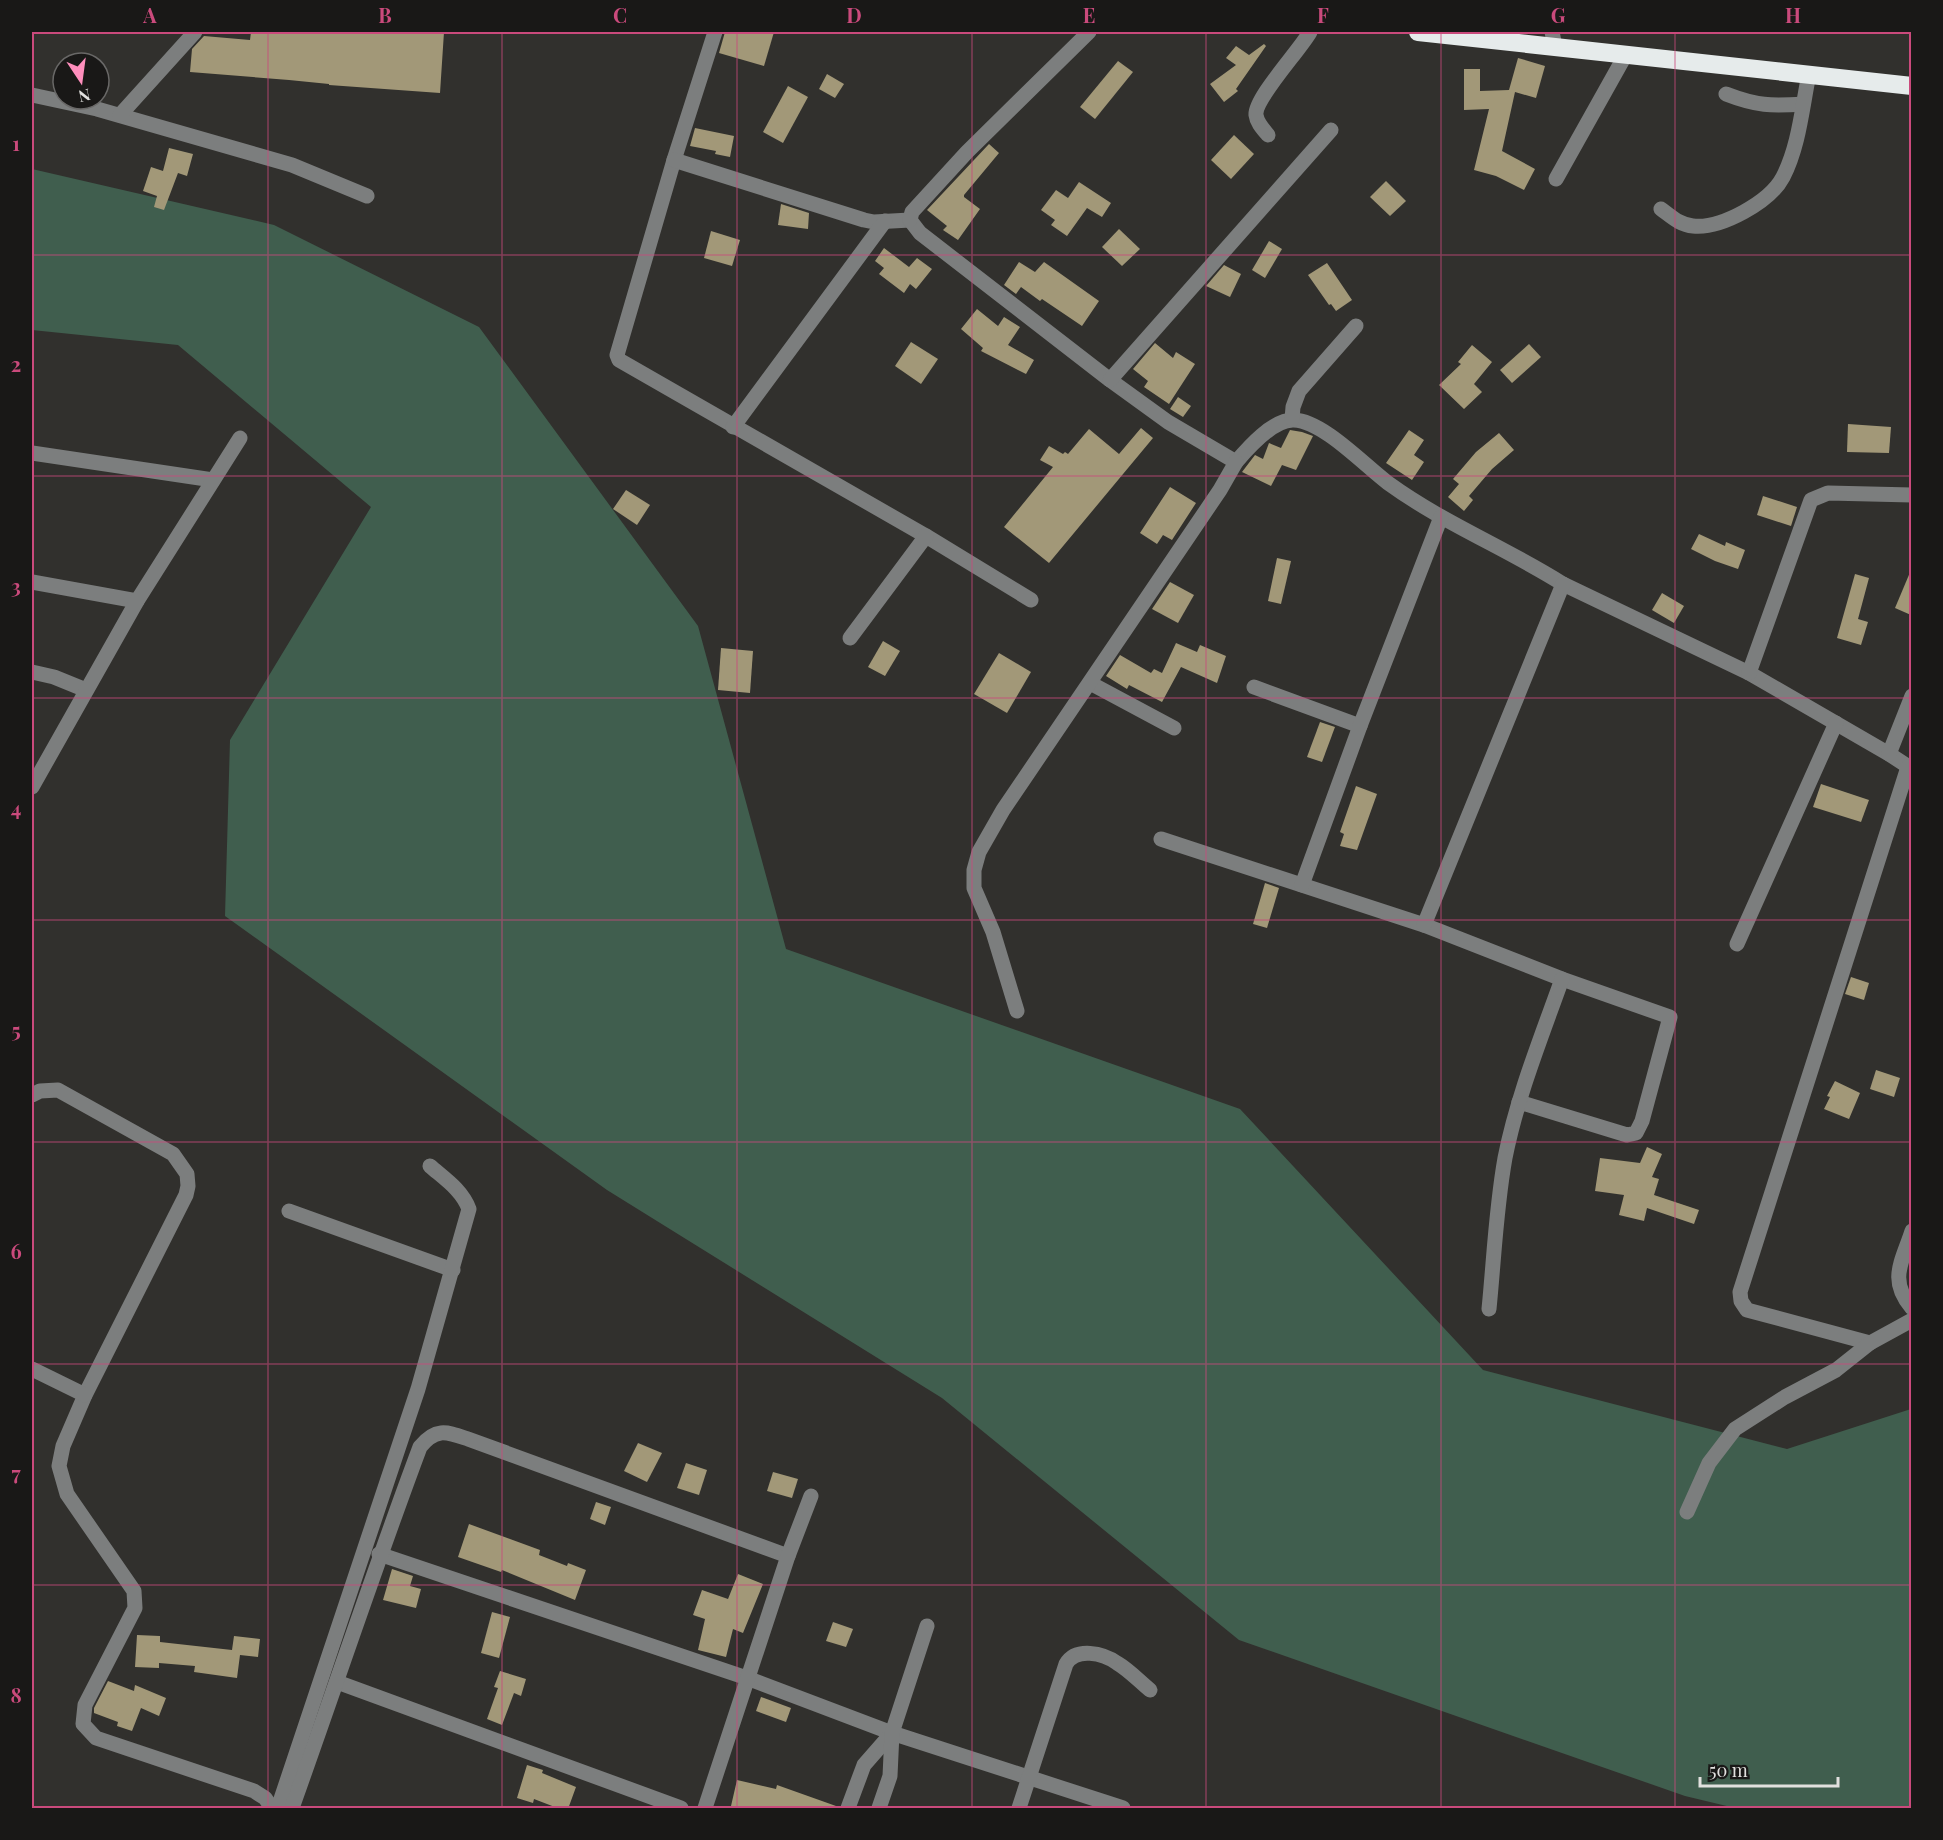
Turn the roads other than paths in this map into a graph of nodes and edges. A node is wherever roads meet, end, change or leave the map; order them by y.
1 (195, 32) edge
2 (715, 32) edge
3 (1089, 32) edge
4 (1310, 32) edge
5 (1418, 32) edge
6 (1554, 39) edge
7 (1626, 54) junction
8 (1809, 74) junction
9 (1911, 86) edge
10 (1726, 94) dead end
11 (32, 95) edge
12 (1803, 104) junction
13 (120, 115) junction
14 (1331, 130) dead end
15 (1268, 135) dead end
16 (674, 160) junction
17 (1556, 179) dead end
18 (367, 196) dead end
19 (1661, 209) dead end
20 (910, 220) junction
21 (885, 221) junction
22 (1356, 326) dead end
23 (1110, 380) junction
24 (1292, 419) junction
25 (733, 427) junction
26 (240, 438) dead end
27 (32, 453) edge
28 (1236, 462) junction
29 (213, 480) junction
30 (1911, 495) edge
31 (1441, 517) junction
32 (926, 536) junction
33 (32, 582) edge
34 (1563, 584) junction
35 (1031, 600) dead end
36 (137, 601) junction
37 (850, 639) dead end
38 (32, 672) edge
39 (1749, 674) junction
40 (1089, 683) junction
41 (1254, 687) dead end
42 (86, 690) junction
43 (1911, 696) edge
44 (1836, 723) junction
45 (1360, 726) junction
46 (1174, 728) dead end
47 (1889, 754) junction
48 (1910, 768) edge
49 (32, 786) edge
50 (1161, 839) dead end
51 (1302, 885) junction
52 (1424, 925) junction
53 (1737, 944) dead end
54 (1562, 979) junction
55 (1017, 1011) dead end
56 (32, 1095) edge
57 (1519, 1102) junction
58 (430, 1166) dead end
59 (289, 1211) dead end
60 (1911, 1231) edge
61 (453, 1270) junction
62 (1911, 1308) edge
63 (1489, 1309) dead end
64 (1911, 1320) edge
65 (1870, 1343) junction
66 (32, 1369) edge
67 (85, 1395) junction
68 (811, 1496) dead end
69 (1687, 1512) dead end
70 (379, 1554) junction
71 (788, 1556) junction
72 (927, 1626) dead end
73 (747, 1678) junction
74 (337, 1682) junction
75 (1150, 1690) dead end
76 (892, 1733) junction
77 (1029, 1777) junction
78 (272, 1809) edge
79 (278, 1809) edge
80 (292, 1809) edge
81 (681, 1809) edge
82 (705, 1809) edge
83 (848, 1809) edge
84 (879, 1809) edge
85 (1019, 1809) edge
86 (1123, 1809) edge

1 - 13 street
2 - 16 street
3 - 20 street
4 - 15 street
5 - 6 highway
6 - 7 highway
7 - 8 highway
7 - 17 street
8 - 9 highway
8 - 12 street
10 - 12 street
11 - 13 street
12 - 19 street
13 - 18 street
14 - 23 street
16 - 21 street
16 - 25 street
20 - 21 street
20 - 23 street
21 - 25 street
22 - 24 street
23 - 28 street
24 - 28 street
24 - 31 street
25 - 32 street
26 - 29 street
27 - 29 street
28 - 40 street
29 - 36 street
30 - 39 street
31 - 34 street
31 - 45 street
32 - 35 street
32 - 37 street
33 - 36 street
34 - 39 street
34 - 52 street
36 - 42 street
38 - 42 street
39 - 44 street
40 - 46 street
40 - 55 street
41 - 45 street
42 - 49 street
43 - 47 street
44 - 47 street
44 - 53 street
45 - 51 street
47 - 48 street
48 - 65 street
50 - 51 street
51 - 52 street
52 - 54 street
54 - 57 street
54 - 57 street
56 - 67 street
57 - 63 street
58 - 61 street
59 - 61 street
60 - 62 street
61 - 79 street
64 - 65 street
65 - 69 street
66 - 67 street
67 - 78 street
68 - 71 street
70 - 71 street
70 - 73 street
70 - 74 street
71 - 73 street
72 - 76 street
73 - 76 street
73 - 82 street
74 - 80 street
74 - 81 street
75 - 77 street
76 - 77 street
76 - 83 street
76 - 84 street
77 - 85 street
77 - 86 street

